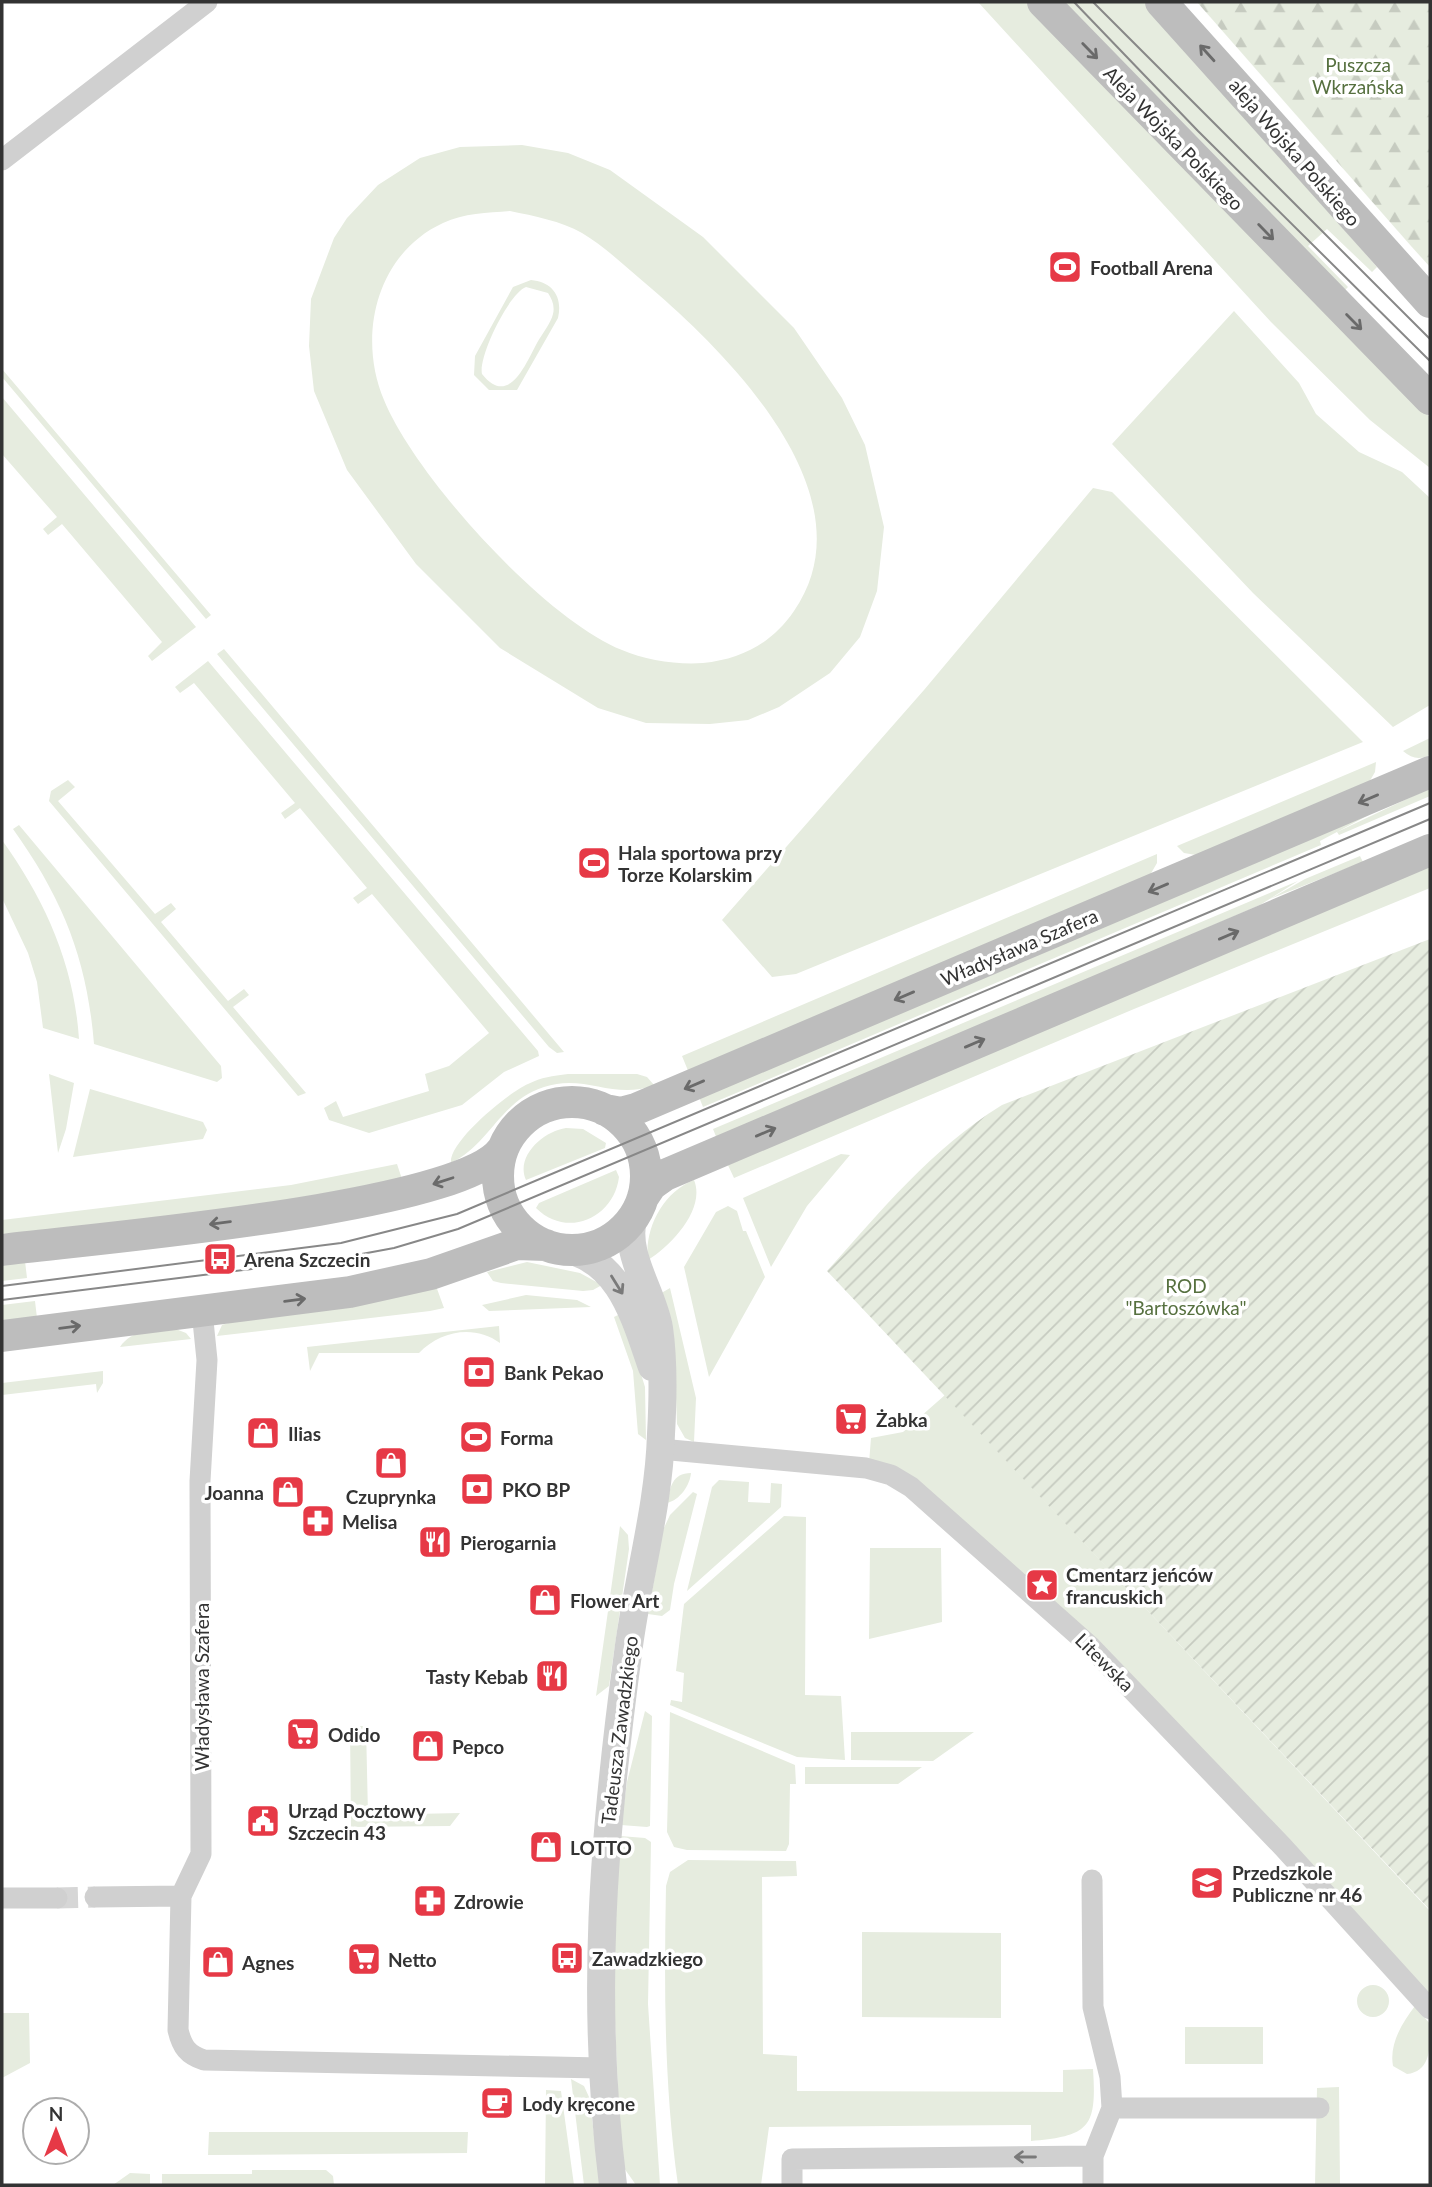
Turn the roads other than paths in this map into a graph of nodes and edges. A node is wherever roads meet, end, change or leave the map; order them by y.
1 (206, 2) edge
2 (1043, 2) edge
3 (1161, 2) edge
4 (2, 160) edge
5 (1430, 302) edge
6 (1430, 399) edge
7 (1430, 772) edge
8 (1430, 850) edge
9 (605, 1110) junction
10 (502, 1150) junction
11 (638, 1207) junction
12 (554, 1247) junction
13 (2, 1250) edge
14 (202, 1311) junction
15 (2, 1336) edge
16 (661, 1394) junction
17 (660, 1449) junction
18 (1092, 1880) dead end
19 (181, 1896) junction
20 (94, 1897) tunnel mouth
21 (2, 1898) edge
22 (57, 1898) tunnel mouth
23 (1430, 2009) edge
24 (601, 2068) junction
25 (1112, 2108) junction
26 (1319, 2108) dead end
27 (1093, 2156) junction
28 (613, 2185) edge
29 (792, 2185) edge
30 (1093, 2185) edge

1 - 4 street
2 -> 6 main road, Aleja Wojska Polskiego
5 -> 3 main road, aleja Wojska Polskiego
7 -> 9 main road, Władysława Szafera
11 -> 8 main road
9 - 10 main road
9 - 11 main road
10 - 12 main road
10 -> 13 main road
11 - 12 main road
11 - 16 street, Tadeusza Zawadzkiego
14 -> 12 main road
12 -> 16 street, Tadeusza Zawadzkiego
15 -> 14 main road
14 - 19 street, Władysława Szafera
16 - 17 street, Tadeusza Zawadzkiego
17 - 23 street, Litewska
17 - 24 street, Tadeusza Zawadzkiego
18 - 25 street
19 - 20 street
19 - 24 street, Władysława Szafera
21 - 22 street
24 - 28 street, Tadeusza Zawadzkiego
25 - 26 street
25 - 27 street
27 -> 29 street
27 - 30 street

